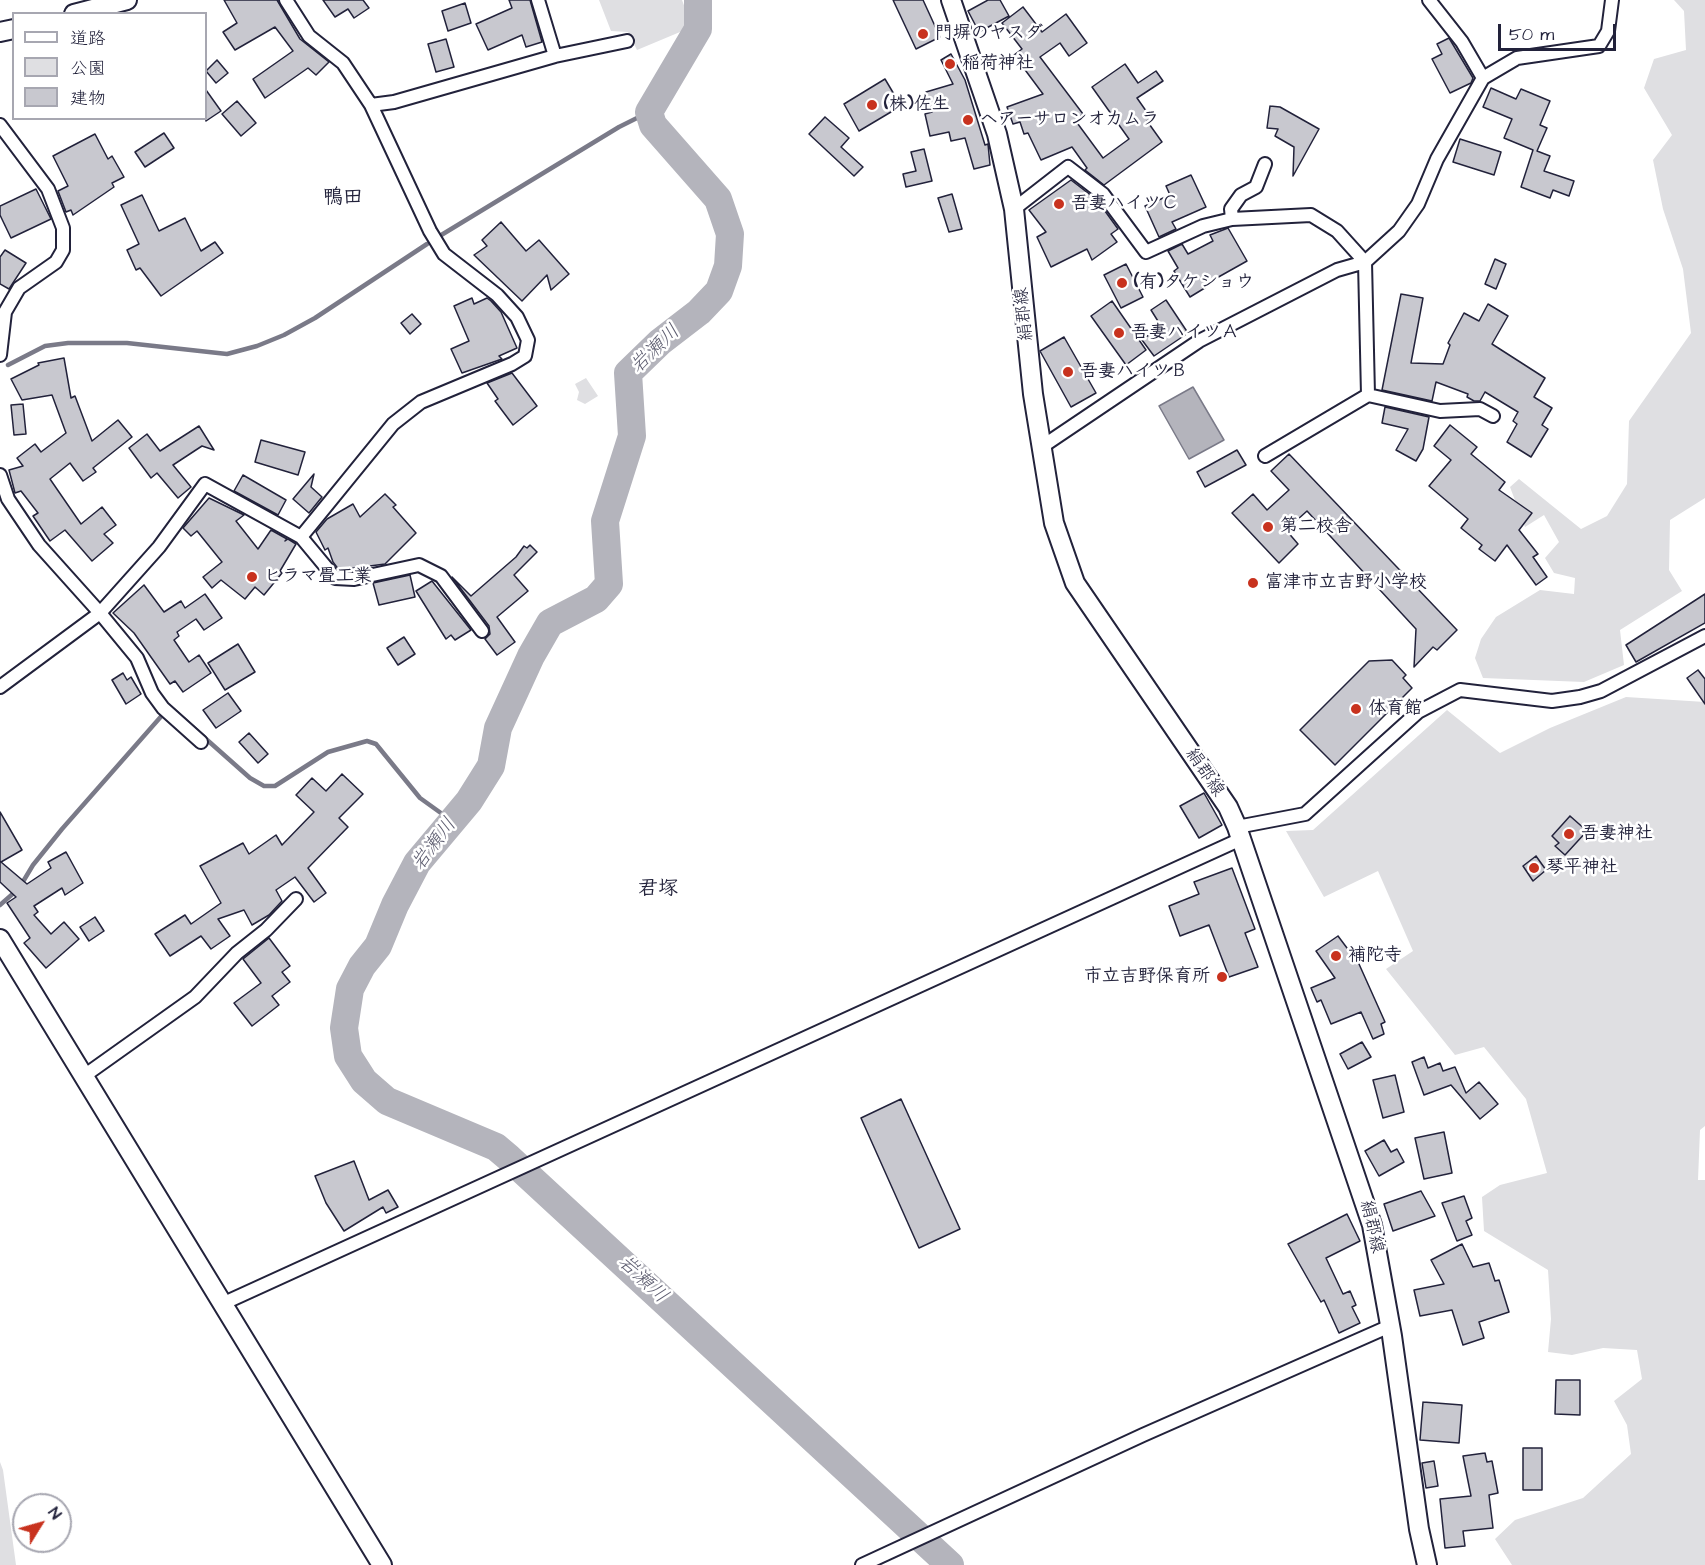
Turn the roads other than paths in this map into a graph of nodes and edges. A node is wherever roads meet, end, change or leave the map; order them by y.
1 (127, 0) edge
2 (286, 0) edge
3 (538, 0) edge
4 (951, 0) edge
5 (1429, 0) edge
6 (1612, 0) edge
7 (82, 12) edge
8 (627, 41) dead end
9 (555, 56) junction
10 (1483, 78) junction
11 (371, 105) junction
12 (0, 125) edge
13 (1265, 164) dead end
14 (1014, 208) junction
15 (1232, 219) junction
16 (1365, 262) junction
17 (2, 316) edge
18 (0, 355) edge
19 (1368, 395) junction
20 (1493, 416) dead end
21 (1043, 446) junction
22 (1265, 456) dead end
23 (0, 475) edge
24 (301, 537) junction
25 (100, 613) junction
26 (482, 631) dead end
27 (1705, 636) edge
28 (0, 687) edge
29 (201, 742) dead end
30 (1239, 833) junction
31 (296, 899) dead end
32 (0, 939) edge
33 (84, 1076) junction
34 (222, 1304) junction
35 (1390, 1326) junction
36 (382, 1565) edge
37 (862, 1565) edge
38 (1427, 1565) edge

1 - 7 main road
2 - 11 street
3 - 9 street
4 - 14 main road, 絹郡線
5 - 10 street
6 - 10 street
8 - 9 street
9 - 11 street
10 - 16 street
11 - 24 street
12 - 17 street
13 - 15 street
14 - 15 street
14 - 21 main road, 絹郡線
15 - 16 street
16 - 19 street
16 - 21 street
17 - 18 street
19 - 20 street
19 - 22 street
21 - 30 main road, 絹郡線
23 - 25 street
24 - 25 street
24 - 26 street
25 - 28 street
25 - 29 street
27 - 30 street
30 - 34 street
30 - 35 main road, 絹郡線
31 - 33 street
32 - 33 main road
33 - 34 main road
34 - 36 main road
35 - 37 street
35 - 38 main road, 絹郡線

